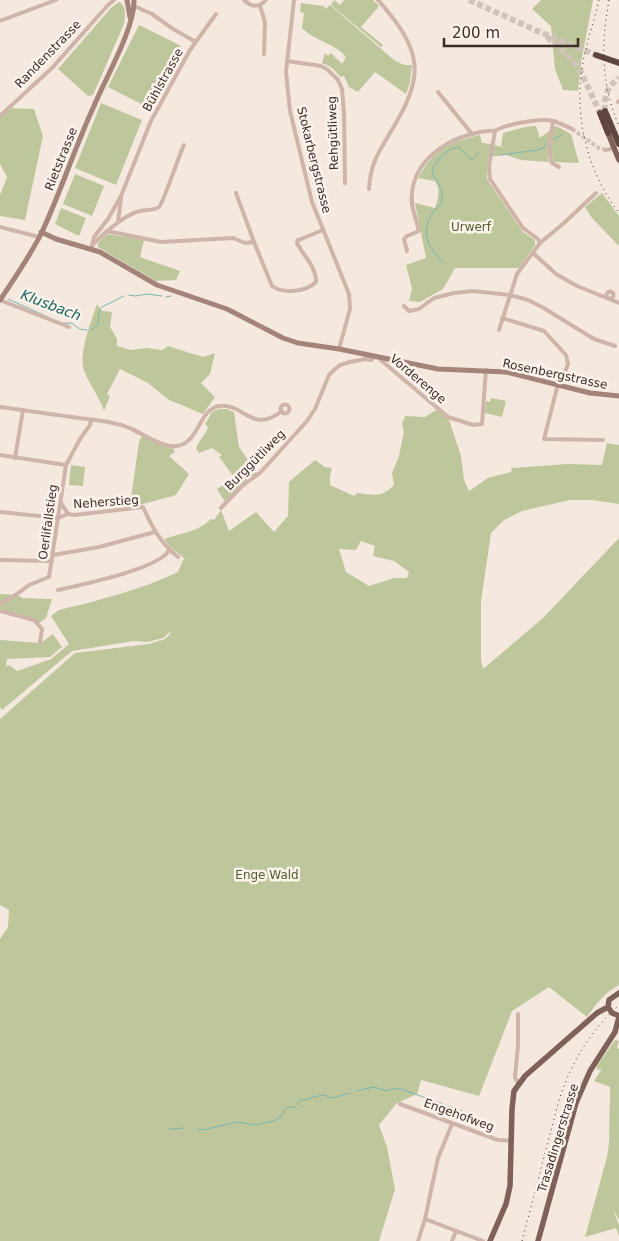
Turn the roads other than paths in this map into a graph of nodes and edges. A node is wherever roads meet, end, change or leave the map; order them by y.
1 (56, 0) edge
2 (114, 0) edge
3 (127, 0) edge
4 (244, 0) edge
5 (266, 0) edge
6 (294, 0) edge
7 (378, 0) edge
8 (109, 2) edge
9 (134, 3) edge
10 (260, 6) junction
11 (216, 14) dead end
12 (130, 20) junction
13 (0, 21) edge
14 (196, 42) junction
15 (264, 54) dead end
16 (596, 55) tunnel mouth
17 (287, 61) junction
18 (619, 63) edge
19 (438, 92) dead end
20 (0, 116) edge
21 (553, 121) junction
22 (572, 129) tunnel mouth
23 (495, 131) junction
24 (608, 133) joint
25 (472, 134) junction
26 (184, 146) dead end
27 (617, 148) edge
28 (606, 150) tunnel mouth
29 (619, 160) edge
30 (558, 167) dead end
31 (344, 183) dead end
32 (369, 190) dead end
33 (236, 193) dead end
34 (596, 193) dead end
35 (121, 196) junction
36 (118, 222) junction
37 (0, 227) edge
38 (323, 230) junction
39 (107, 231) junction
40 (40, 235) junction
41 (254, 242) junction
42 (540, 243) junction
43 (91, 247) junction
44 (407, 251) dead end
45 (533, 253) junction
46 (510, 295) junction
47 (0, 300) edge
48 (619, 302) edge
49 (404, 306) dead end
50 (502, 318) junction
51 (69, 327) dead end
52 (499, 330) dead end
53 (615, 346) dead end
54 (339, 349) junction
55 (376, 356) junction
56 (486, 370) junction
57 (559, 385) junction
58 (619, 396) edge
59 (0, 407) edge
60 (23, 410) junction
61 (282, 411) dead end
62 (91, 420) junction
63 (603, 440) dead end
64 (0, 455) edge
65 (16, 458) junction
66 (66, 465) junction
67 (61, 503) junction
68 (221, 508) dead end
69 (0, 512) edge
70 (68, 514) junction
71 (58, 518) junction
72 (155, 532) junction
73 (169, 550) junction
74 (53, 555) junction
75 (178, 557) dead end
76 (0, 560) edge
77 (52, 561) junction
78 (58, 590) dead end
79 (0, 604) edge
80 (0, 611) edge
81 (40, 642) dead end
82 (618, 993) edge
83 (608, 1005) junction
84 (518, 1014) dead end
85 (618, 1016) edge
86 (518, 1084) junction
87 (400, 1104) dead end
88 (452, 1124) junction
89 (512, 1141) junction
90 (425, 1219) junction
91 (456, 1231) junction
92 (418, 1241) edge
93 (452, 1241) edge
94 (483, 1241) edge
95 (490, 1241) edge
96 (538, 1241) edge

1 - 13 street
2 - 8 street, Randenstrasse
3 - 12 street, Rietstrasse
4 - 10 street
5 - 10 street
6 - 17 street, Stokarbergstrasse
7 - 32 street
8 - 20 street, Randenstrasse
9 - 12 street, Rietstrasse
9 - 14 street, Bühlstrasse
10 - 15 street
11 - 14 street
12 - 40 street, Rietstrasse
14 - 35 street, Bühlstrasse
16 - 18 highway
17 - 31 street, Rehgütliweg
17 - 38 street, Stokarbergstrasse
19 - 25 street
21 - 22 street
21 - 23 street
21 - 30 street
23 - 25 street
23 - 42 street
24 - 27 main road
24 - 27 highway
25 - 44 street
26 - 36 street
27 - 28 street
27 - 29 main road
33 - 41 street
34 - 42 street
35 - 36 street, Bühlstrasse
35 - 43 street, Bühlstrasse
36 - 39 street
37 - 40 street
38 - 41 street
38 - 54 street, Stokarbergstrasse
39 - 41 street
39 - 43 street
40 - 43 street
40 - 47 street, Rietstrasse
42 - 45 street
43 - 54 street
45 - 46 street
45 - 48 street
46 - 49 street
46 - 50 street
46 - 53 street
47 - 51 street, Rietstrasse
50 - 52 street
50 - 57 street
54 - 55 street
55 - 56 street
55 - 56 street, Vorderenge
55 - 68 street, Burggütliweg
56 - 57 street, Rosenbergstrasse
57 - 58 street, Rosenbergstrasse
57 - 63 street
59 - 60 street
60 - 62 street
60 - 65 street
61 - 62 street
62 - 66 street, Oerlifallstieg
64 - 65 street
65 - 66 street
66 - 67 street, Oerlifallstieg
67 - 70 street, Neherstieg
67 - 71 street, Oerlifallstieg
69 - 71 street
70 - 71 street, Neherstieg
70 - 72 street, Neherstieg
71 - 74 street, Oerlifallstieg
72 - 73 street, Neherstieg
72 - 74 street
73 - 75 street, Neherstieg
73 - 78 street
74 - 77 street, Oerlifallstieg
76 - 77 street
77 - 79 street, Oerlifallstieg
80 - 81 street
82 - 83 main road
83 - 85 main road, bridge
83 - 86 main road
84 - 86 street
85 - 96 main road, Trasadingerstrasse
86 - 89 main road
87 - 88 street, Engehofweg
88 - 89 street, Engehofweg
88 - 90 street
89 - 95 main road
90 - 91 street
90 - 92 street
91 - 93 street
91 - 94 street

